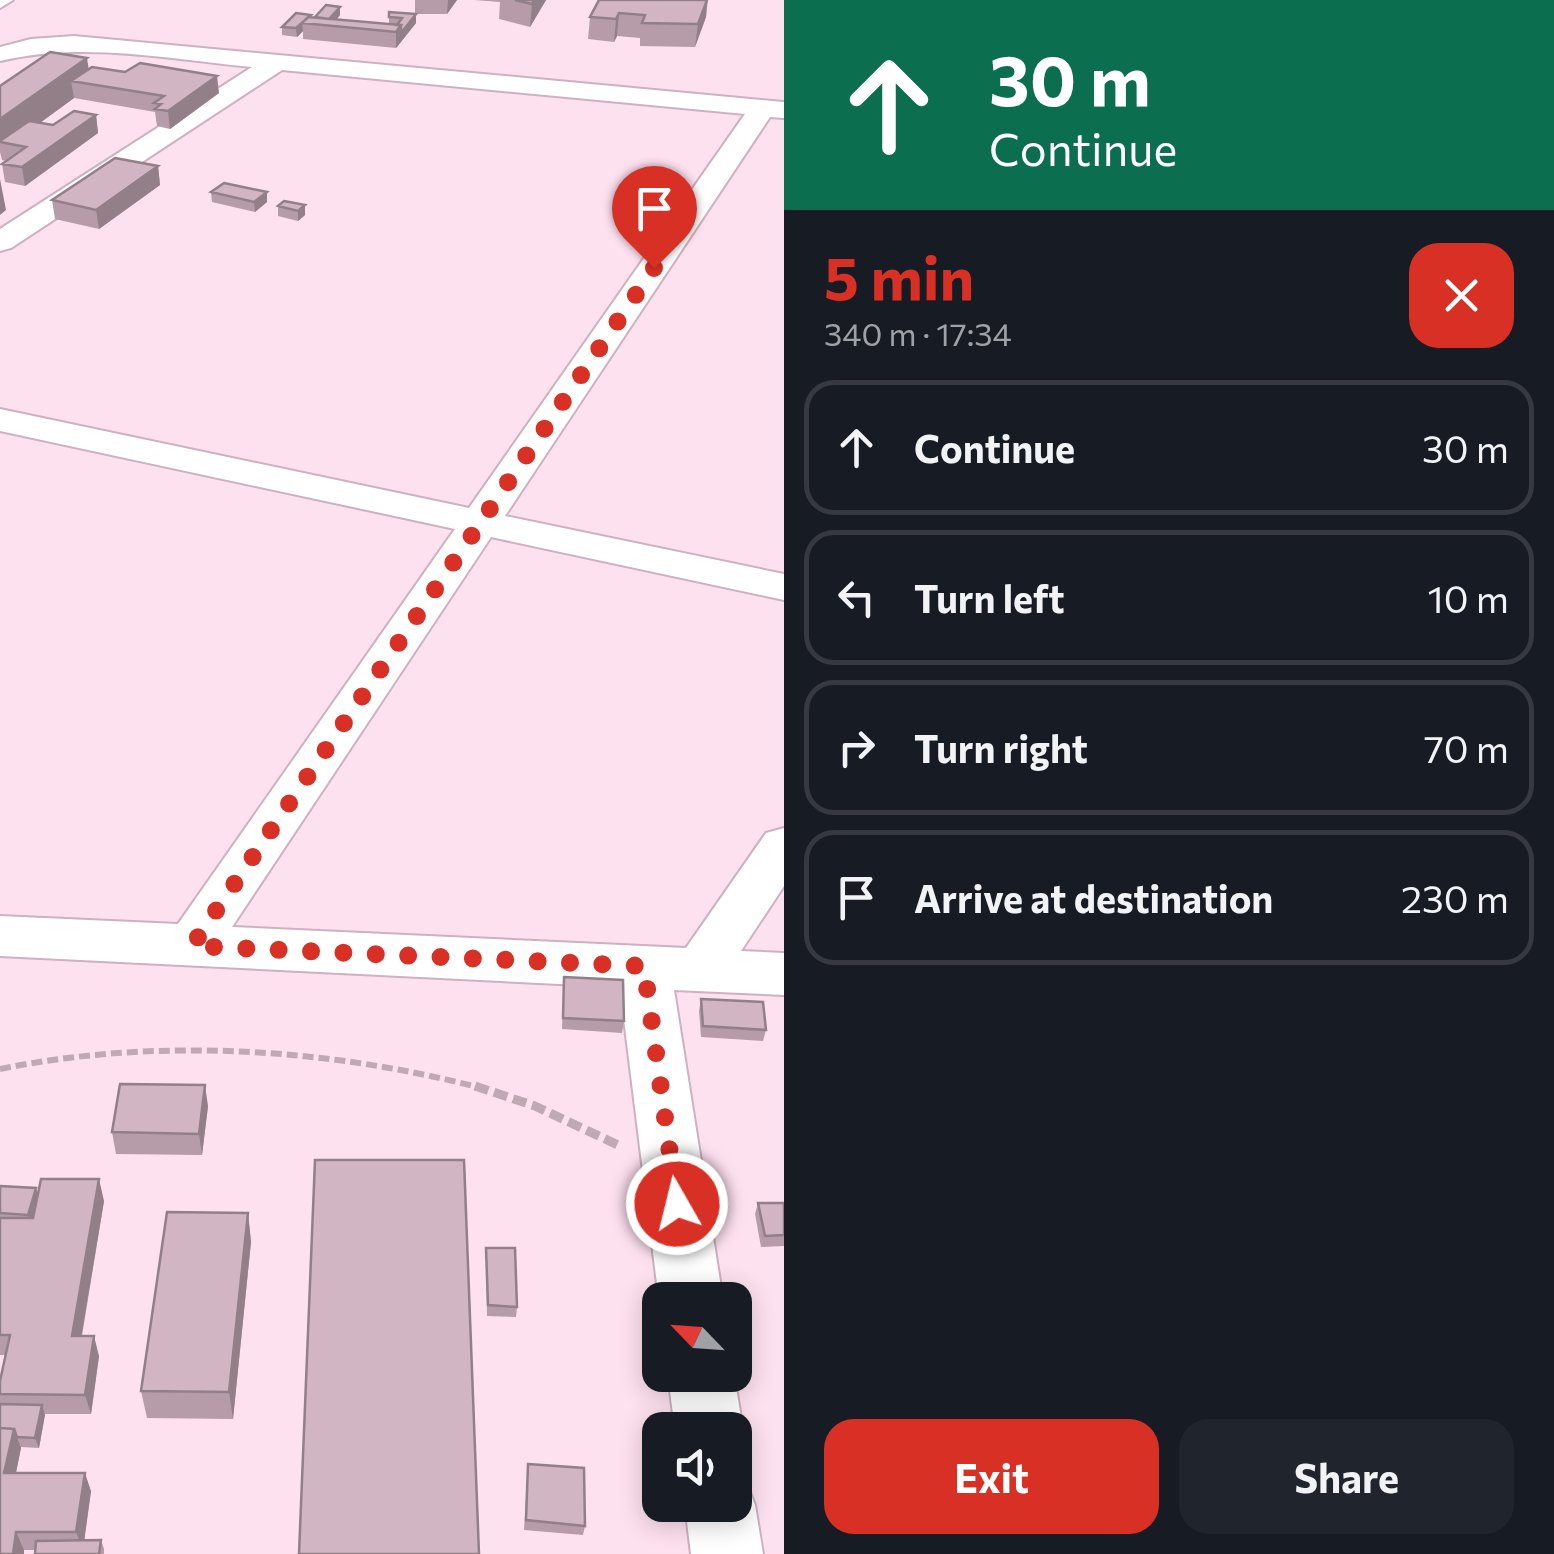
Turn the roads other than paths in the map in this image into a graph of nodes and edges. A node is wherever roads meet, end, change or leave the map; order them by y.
1 (0, 54) edge
2 (276, 62) junction
3 (773, 108) edge
4 (0, 242) edge
5 (0, 420) edge
6 (480, 524) junction
7 (784, 588) edge
8 (784, 846) edge
9 (0, 936) edge
10 (192, 946) junction
11 (644, 966) junction
12 (701, 969) junction
13 (784, 974) edge
14 (688, 1282) edge
15 (722, 1522) edge
16 (727, 1554) edge

1 - 2 street
2 - 3 street
2 - 4 street
3 - 6 street
5 - 6 street
6 - 7 street
6 - 10 street
8 - 12 street
9 - 10 street
10 - 11 street
11 - 12 street
11 - 14 street
12 - 13 street
15 - 16 street

